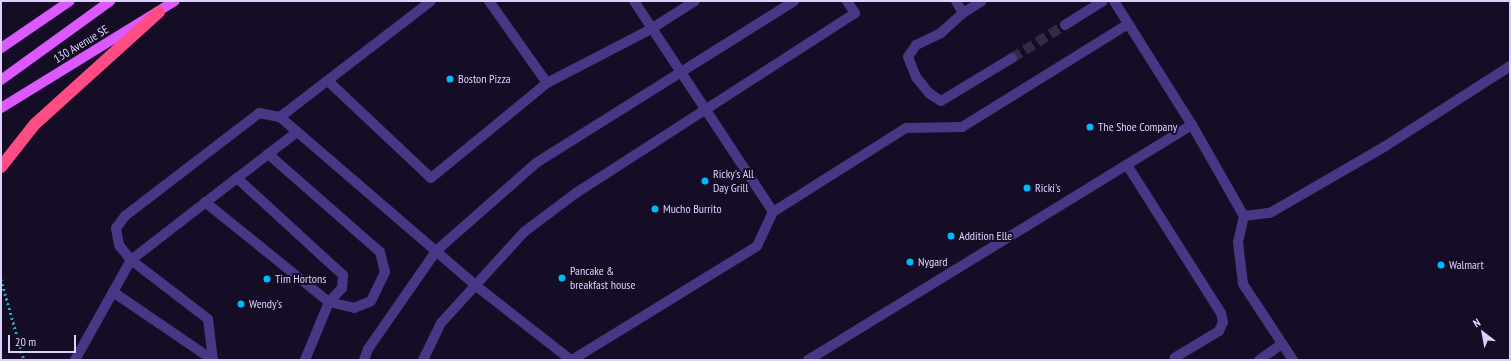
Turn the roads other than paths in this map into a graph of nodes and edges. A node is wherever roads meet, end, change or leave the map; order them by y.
1 (70, 1) edge
2 (110, 1) edge
3 (175, 1) edge
4 (431, 1) edge
5 (489, 1) edge
6 (634, 1) edge
7 (695, 1) edge
8 (794, 1) edge
9 (847, 1) edge
10 (956, 1) edge
11 (982, 1) edge
12 (1103, 1) edge
13 (1114, 1) edge
14 (159, 12) junction
15 (963, 12) junction
16 (1128, 24) junction
17 (1064, 25) tunnel mouth
18 (651, 29) junction
19 (1, 48) edge
20 (1012, 58) tunnel mouth
21 (1510, 66) edge
22 (680, 73) junction
23 (1, 80) edge
24 (328, 81) junction
25 (547, 83) junction
26 (1, 108) edge
27 (705, 110) junction
28 (280, 117) junction
29 (1192, 125) junction
30 (297, 132) junction
31 (268, 154) junction
32 (1127, 165) junction
33 (1, 167) edge
34 (237, 178) junction
35 (206, 202) junction
36 (773, 212) junction
37 (1244, 216) junction
38 (436, 251) junction
39 (131, 260) junction
40 (475, 285) junction
41 (112, 292) junction
42 (329, 302) junction
43 (1282, 344) junction
44 (1174, 358) dead end
45 (75, 360) edge
46 (213, 360) edge
47 (305, 360) edge
48 (364, 360) edge
49 (423, 360) edge
50 (572, 360) edge
51 (808, 360) edge
52 (1259, 360) edge
53 (1293, 360) edge

1 - 19 main road
2 - 23 main road
3 - 14 main road, 130 Avenue SE
4 - 24 lane
5 - 25 lane
6 - 18 lane
7 - 18 lane
8 - 22 lane
9 - 27 lane
10 - 15 lane
11 - 15 lane
12 - 17 lane
13 - 16 lane
14 - 26 main road, 130 Avenue SE
14 - 33 highway
15 - 20 lane
16 - 29 lane
16 - 36 lane
18 - 22 lane
18 - 25 lane
21 - 37 lane
22 - 27 lane
22 - 38 lane
24 - 25 lane
24 - 28 lane
27 - 36 lane
27 - 40 lane
28 - 30 lane
28 - 39 lane
29 - 32 lane
29 - 37 lane
30 - 31 lane
30 - 38 lane
31 - 34 lane
31 - 42 lane
32 - 44 lane
32 - 51 lane
34 - 35 lane
34 - 42 lane
35 - 39 lane
35 - 42 lane
36 - 50 lane
37 - 43 lane
38 - 40 lane
38 - 48 lane
39 - 41 lane
39 - 46 lane
40 - 49 lane
40 - 50 lane
41 - 45 lane
41 - 46 lane
42 - 47 lane
43 - 52 lane
43 - 53 lane

